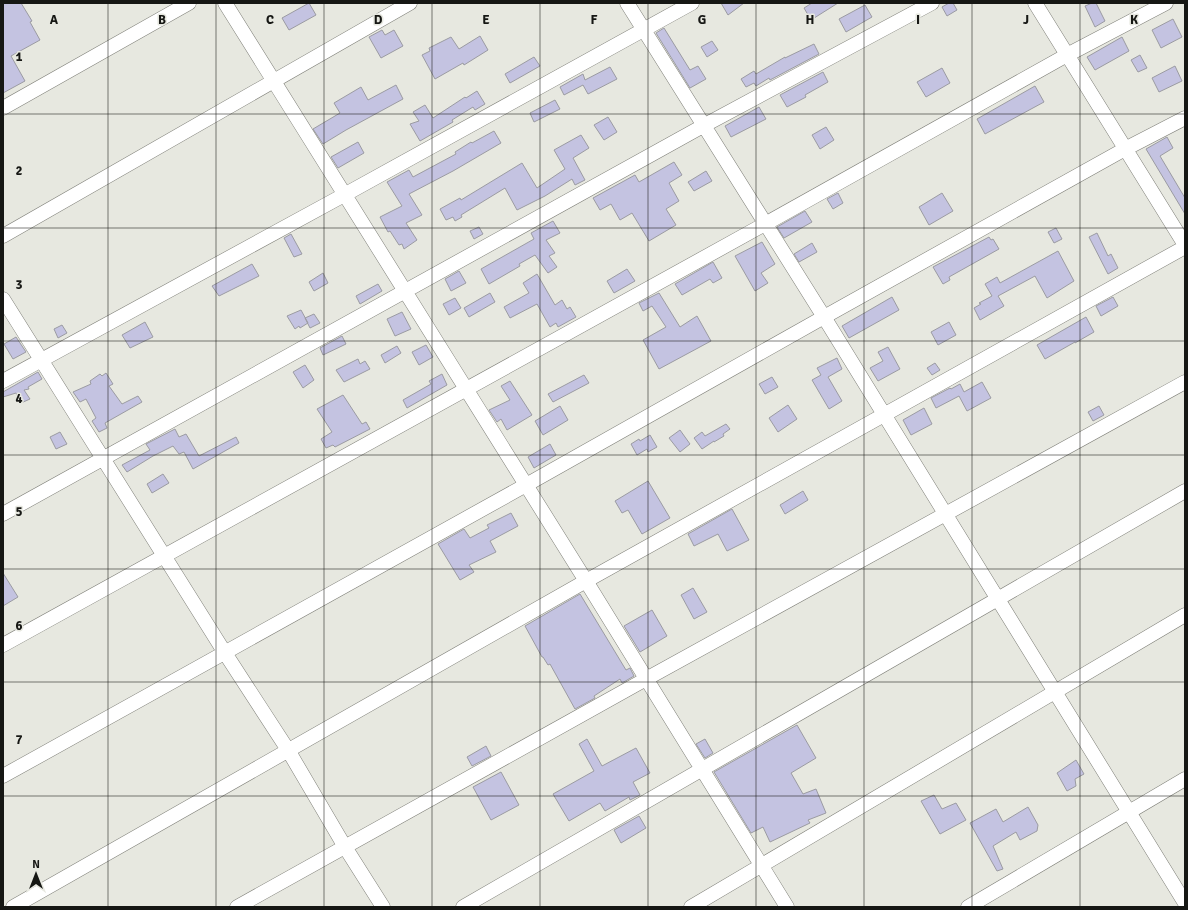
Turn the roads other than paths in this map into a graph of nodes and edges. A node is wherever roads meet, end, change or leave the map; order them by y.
1 (189, 3) edge
2 (225, 3) edge
3 (410, 3) edge
4 (627, 3) edge
5 (692, 3) edge
6 (932, 3) edge
7 (1035, 3) edge
8 (1166, 3) edge
9 (644, 30) junction
10 (1068, 55) junction
11 (274, 81) junction
12 (3, 108) edge
13 (1185, 118) edge
14 (703, 126) junction
15 (1125, 148) junction
16 (344, 195) junction
17 (765, 224) junction
18 (3, 236) edge
19 (1185, 246) edge
20 (405, 291) junction
21 (3, 299) edge
22 (824, 316) junction
23 (41, 360) junction
24 (3, 381) edge
25 (1185, 382) edge
26 (466, 389) junction
27 (883, 414) junction
28 (103, 458) junction
29 (526, 485) junction
30 (1185, 491) edge
31 (3, 514) edge
32 (946, 514) junction
33 (164, 556) junction
34 (586, 581) junction
35 (998, 599) junction
36 (1185, 615) edge
37 (3, 645) edge
38 (224, 653) junction
39 (646, 679) junction
40 (1055, 691) junction
41 (288, 750) junction
42 (702, 769) junction
43 (3, 776) edge
44 (1185, 779) edge
45 (1130, 812) junction
46 (345, 847) junction
47 (762, 865) junction
48 (1185, 903) edge
49 (13, 907) edge
50 (238, 907) edge
51 (383, 907) edge
52 (464, 907) edge
53 (691, 907) edge
54 (788, 907) edge
55 (968, 907) edge

1 - 12 street
2 - 11 street
3 - 11 street
4 - 9 street
5 - 9 street
6 - 14 street
7 - 10 street
8 - 10 street
9 - 14 street
9 - 16 street
10 - 15 street
10 - 17 street
11 - 16 street
11 - 18 street
13 - 15 street
14 - 17 street
14 - 20 street
15 - 19 street
15 - 22 street
16 - 20 street
16 - 23 street
17 - 22 street
17 - 26 street
19 - 27 street
20 - 26 street
20 - 28 street
21 - 23 street
22 - 27 street
22 - 29 street
23 - 24 street
23 - 28 street
25 - 32 street
26 - 29 street
26 - 33 street
27 - 32 street
27 - 34 street
28 - 31 street
28 - 33 street
29 - 34 street
29 - 38 street
30 - 35 street
32 - 35 street
32 - 39 street
33 - 37 street
33 - 38 street
34 - 39 street
34 - 41 street
35 - 40 street
35 - 42 street
36 - 40 street
38 - 41 street
38 - 43 street
39 - 42 street
39 - 46 street
40 - 45 street
40 - 47 street
41 - 46 street
41 - 49 street
42 - 47 street
42 - 52 street
44 - 45 street
45 - 48 street
45 - 55 street
46 - 50 street
46 - 51 street
47 - 53 street
47 - 54 street

